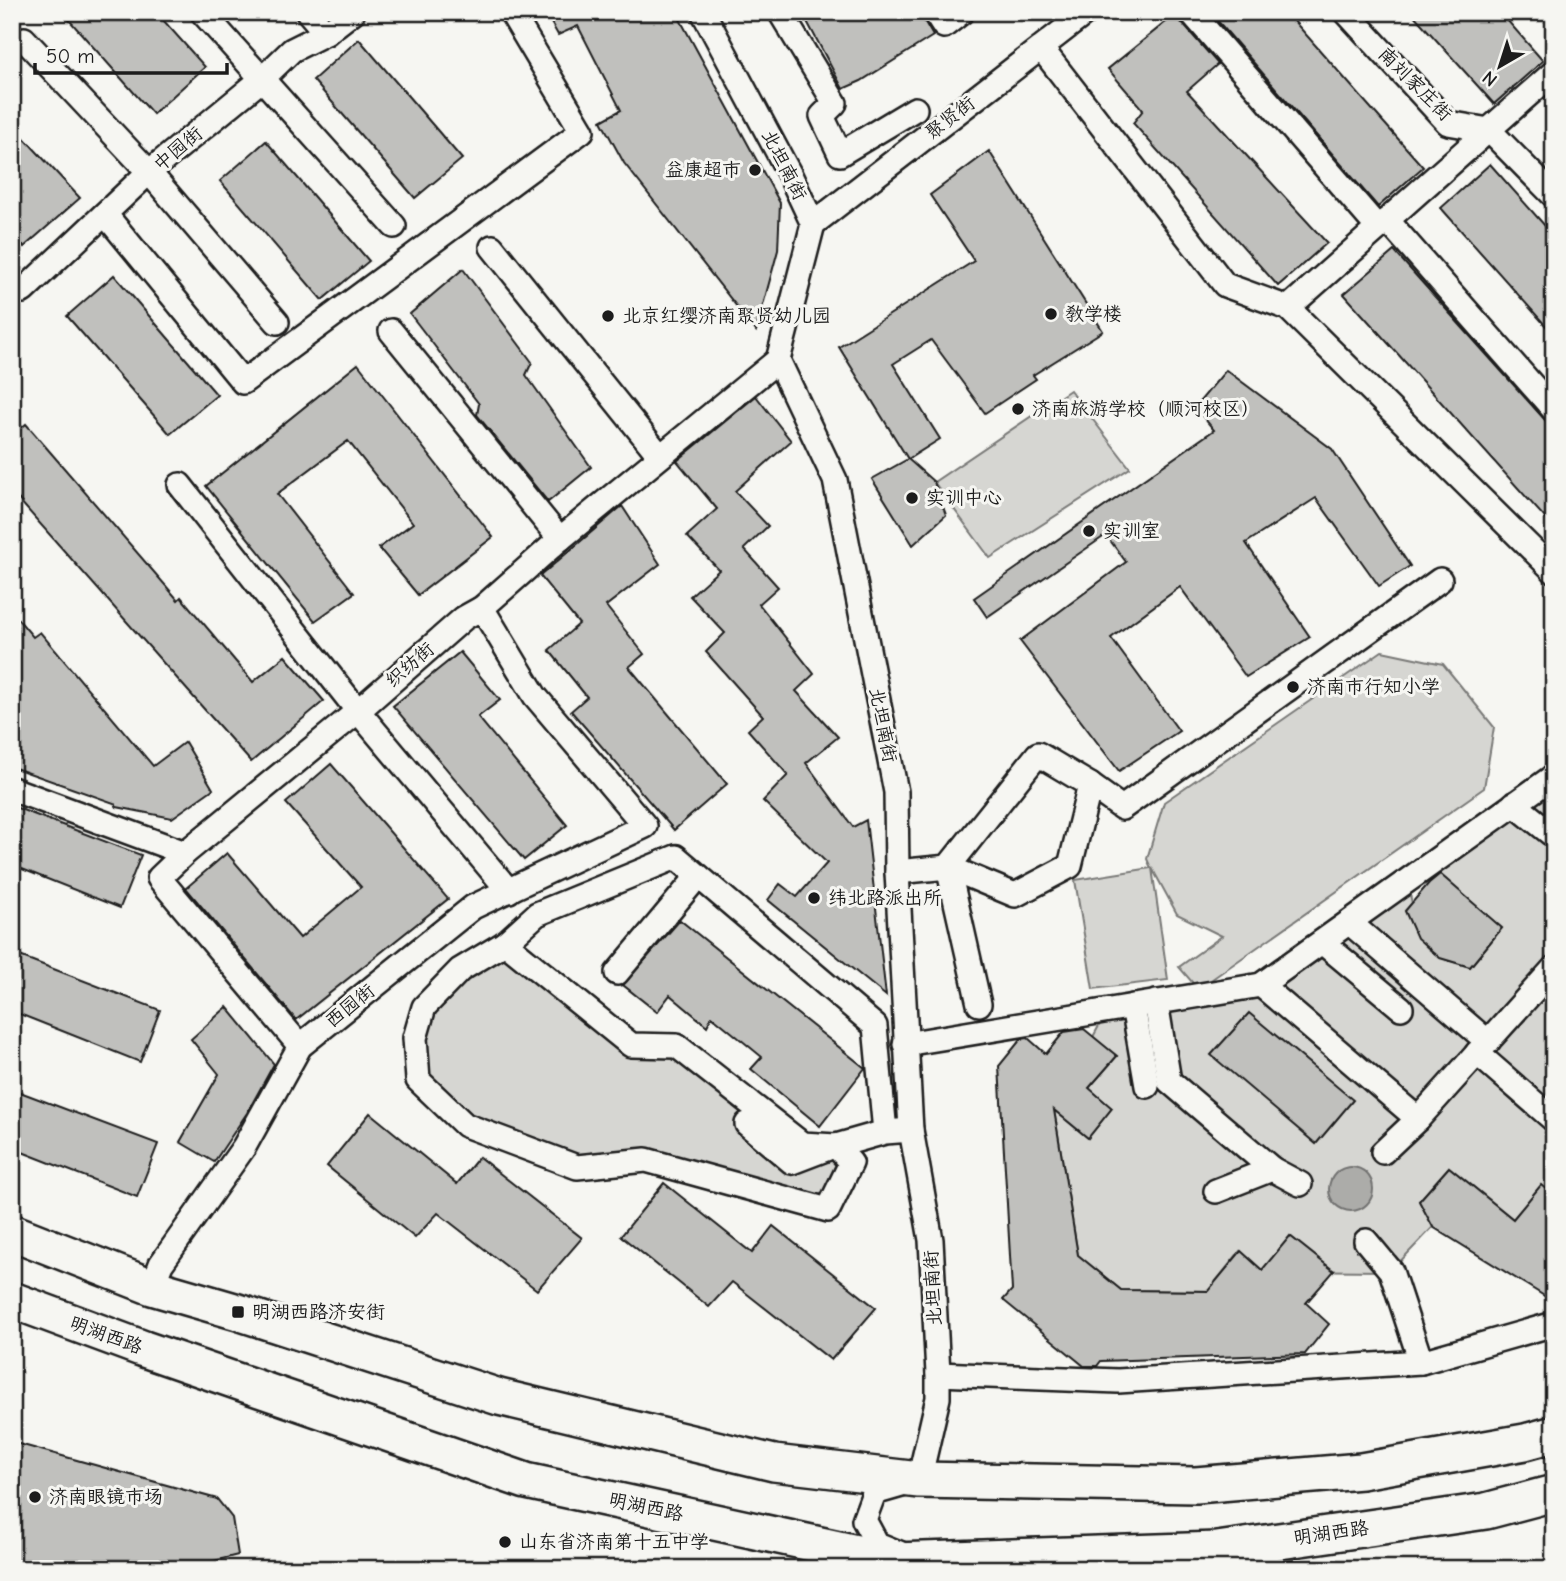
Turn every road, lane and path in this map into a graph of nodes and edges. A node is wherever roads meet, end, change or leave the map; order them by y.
1 (202, 12) edge
2 (308, 12) edge
3 (353, 12) edge
4 (512, 12) edge
5 (703, 12) edge
6 (780, 12) edge
7 (935, 12) edge
8 (962, 12) edge
9 (1087, 12) edge
10 (1191, 12) edge
11 (1346, 12) edge
12 (326, 33) junction
13 (24, 39) dead end
14 (1042, 48) junction
15 (1554, 72) edge
16 (261, 80) junction
17 (915, 109) dead end
18 (1489, 130) junction
19 (149, 172) junction
20 (1554, 196) edge
21 (105, 214) junction
22 (813, 224) junction
23 (1383, 224) junction
24 (394, 226) dead end
25 (492, 247) dead end
26 (12, 284) edge
27 (1288, 308) junction
28 (277, 322) dead end
29 (391, 331) dead end
30 (778, 360) junction
31 (1554, 410) edge
32 (660, 456) junction
33 (180, 485) dead end
34 (560, 539) junction
35 (1554, 571) edge
36 (1440, 580) dead end
37 (482, 608) junction
38 (358, 711) junction
39 (1554, 776) edge
40 (1090, 785) junction
41 (12, 789) edge
42 (1514, 804) junction
43 (1554, 836) edge
44 (185, 853) junction
45 (948, 867) junction
46 (897, 872) junction
47 (698, 876) junction
48 (509, 891) junction
49 (1350, 923) junction
50 (1322, 942) junction
51 (505, 943) junction
52 (1554, 968) edge
53 (617, 973) dead end
54 (1261, 985) junction
55 (1156, 1002) junction
56 (979, 1004) dead end
57 (1133, 1006) junction
58 (1401, 1008) dead end
59 (905, 1044) junction
60 (300, 1045) junction
61 (1482, 1048) junction
62 (1146, 1086) dead end
63 (1418, 1119) junction
64 (1554, 1120) edge
65 (747, 1124) dead end
66 (911, 1130) junction
67 (885, 1132) junction
68 (836, 1146) junction
69 (1383, 1152) dead end
70 (1272, 1170) junction
71 (1300, 1184) dead end
72 (1216, 1191) dead end
73 (12, 1232) edge
74 (1366, 1241) dead end
75 (152, 1287) junction
76 (12, 1300) edge
77 (1554, 1324) edge
78 (1421, 1362) junction
79 (938, 1374) junction
80 (1554, 1434) edge
81 (919, 1479) junction
82 (1554, 1493) edge
83 (919, 1561) junction

1 - 16 street
2 - 12 street
3 - 12 street, 中园街
4 - 21 street
5 - 22 street, 北坦南街
6 - 17 street
7 - 8 street
9 - 14 street, 聚贤街
10 - 23 street
11 - 18 street, 南刘家庄街
12 - 16 street, 中园街
13 - 19 street
14 - 22 street, 聚贤街
14 - 27 street
15 - 18 street
16 - 19 street, 中园街
16 - 24 street
18 - 20 street
18 - 23 street
19 - 21 street, 中园街
19 - 28 street
21 - 26 street, 中园街
22 - 30 street, 北坦南街
23 - 27 street
23 - 31 street
25 - 32 street
27 - 35 street
29 - 34 street
30 - 32 street, 织纺街
30 - 46 street, 北坦南街
32 - 34 street, 织纺街
33 - 38 street
34 - 37 street, 织纺街
36 - 40 street
37 - 38 street, 织纺街
37 - 48 street, 西园街
38 - 44 street, 织纺街
38 - 48 street
39 - 42 street
40 - 45 street
40 - 45 street
41 - 44 street
42 - 43 street
42 - 49 street
44 - 60 street, 织纺街
45 - 46 street
45 - 56 street
46 - 59 street, 北坦南街
47 - 51 street
47 - 53 street
47 - 67 street
48 - 60 street, 西园街
49 - 50 street
49 - 61 street
50 - 54 street
50 - 58 street
51 - 68 street
51 - 68 street
52 - 61 street
54 - 55 street
54 - 63 street
55 - 57 street
55 - 70 street
57 - 59 street
57 - 62 street
59 - 66 street, 北坦南街
60 - 75 street, 西园街
61 - 63 street
61 - 64 street
63 - 69 street
65 - 68 street
66 - 67 street
66 - 79 street, 北坦南街
67 - 68 street
70 - 71 street
70 - 72 street
73 - 75 main road
74 - 78 street
75 - 81 main road
76 - 83 main road, 明湖西路
77 - 78 street
78 - 79 street
79 - 81 street, 北坦南街
80 - 81 main road
81 - 83 street
82 - 83 main road, 明湖西路

